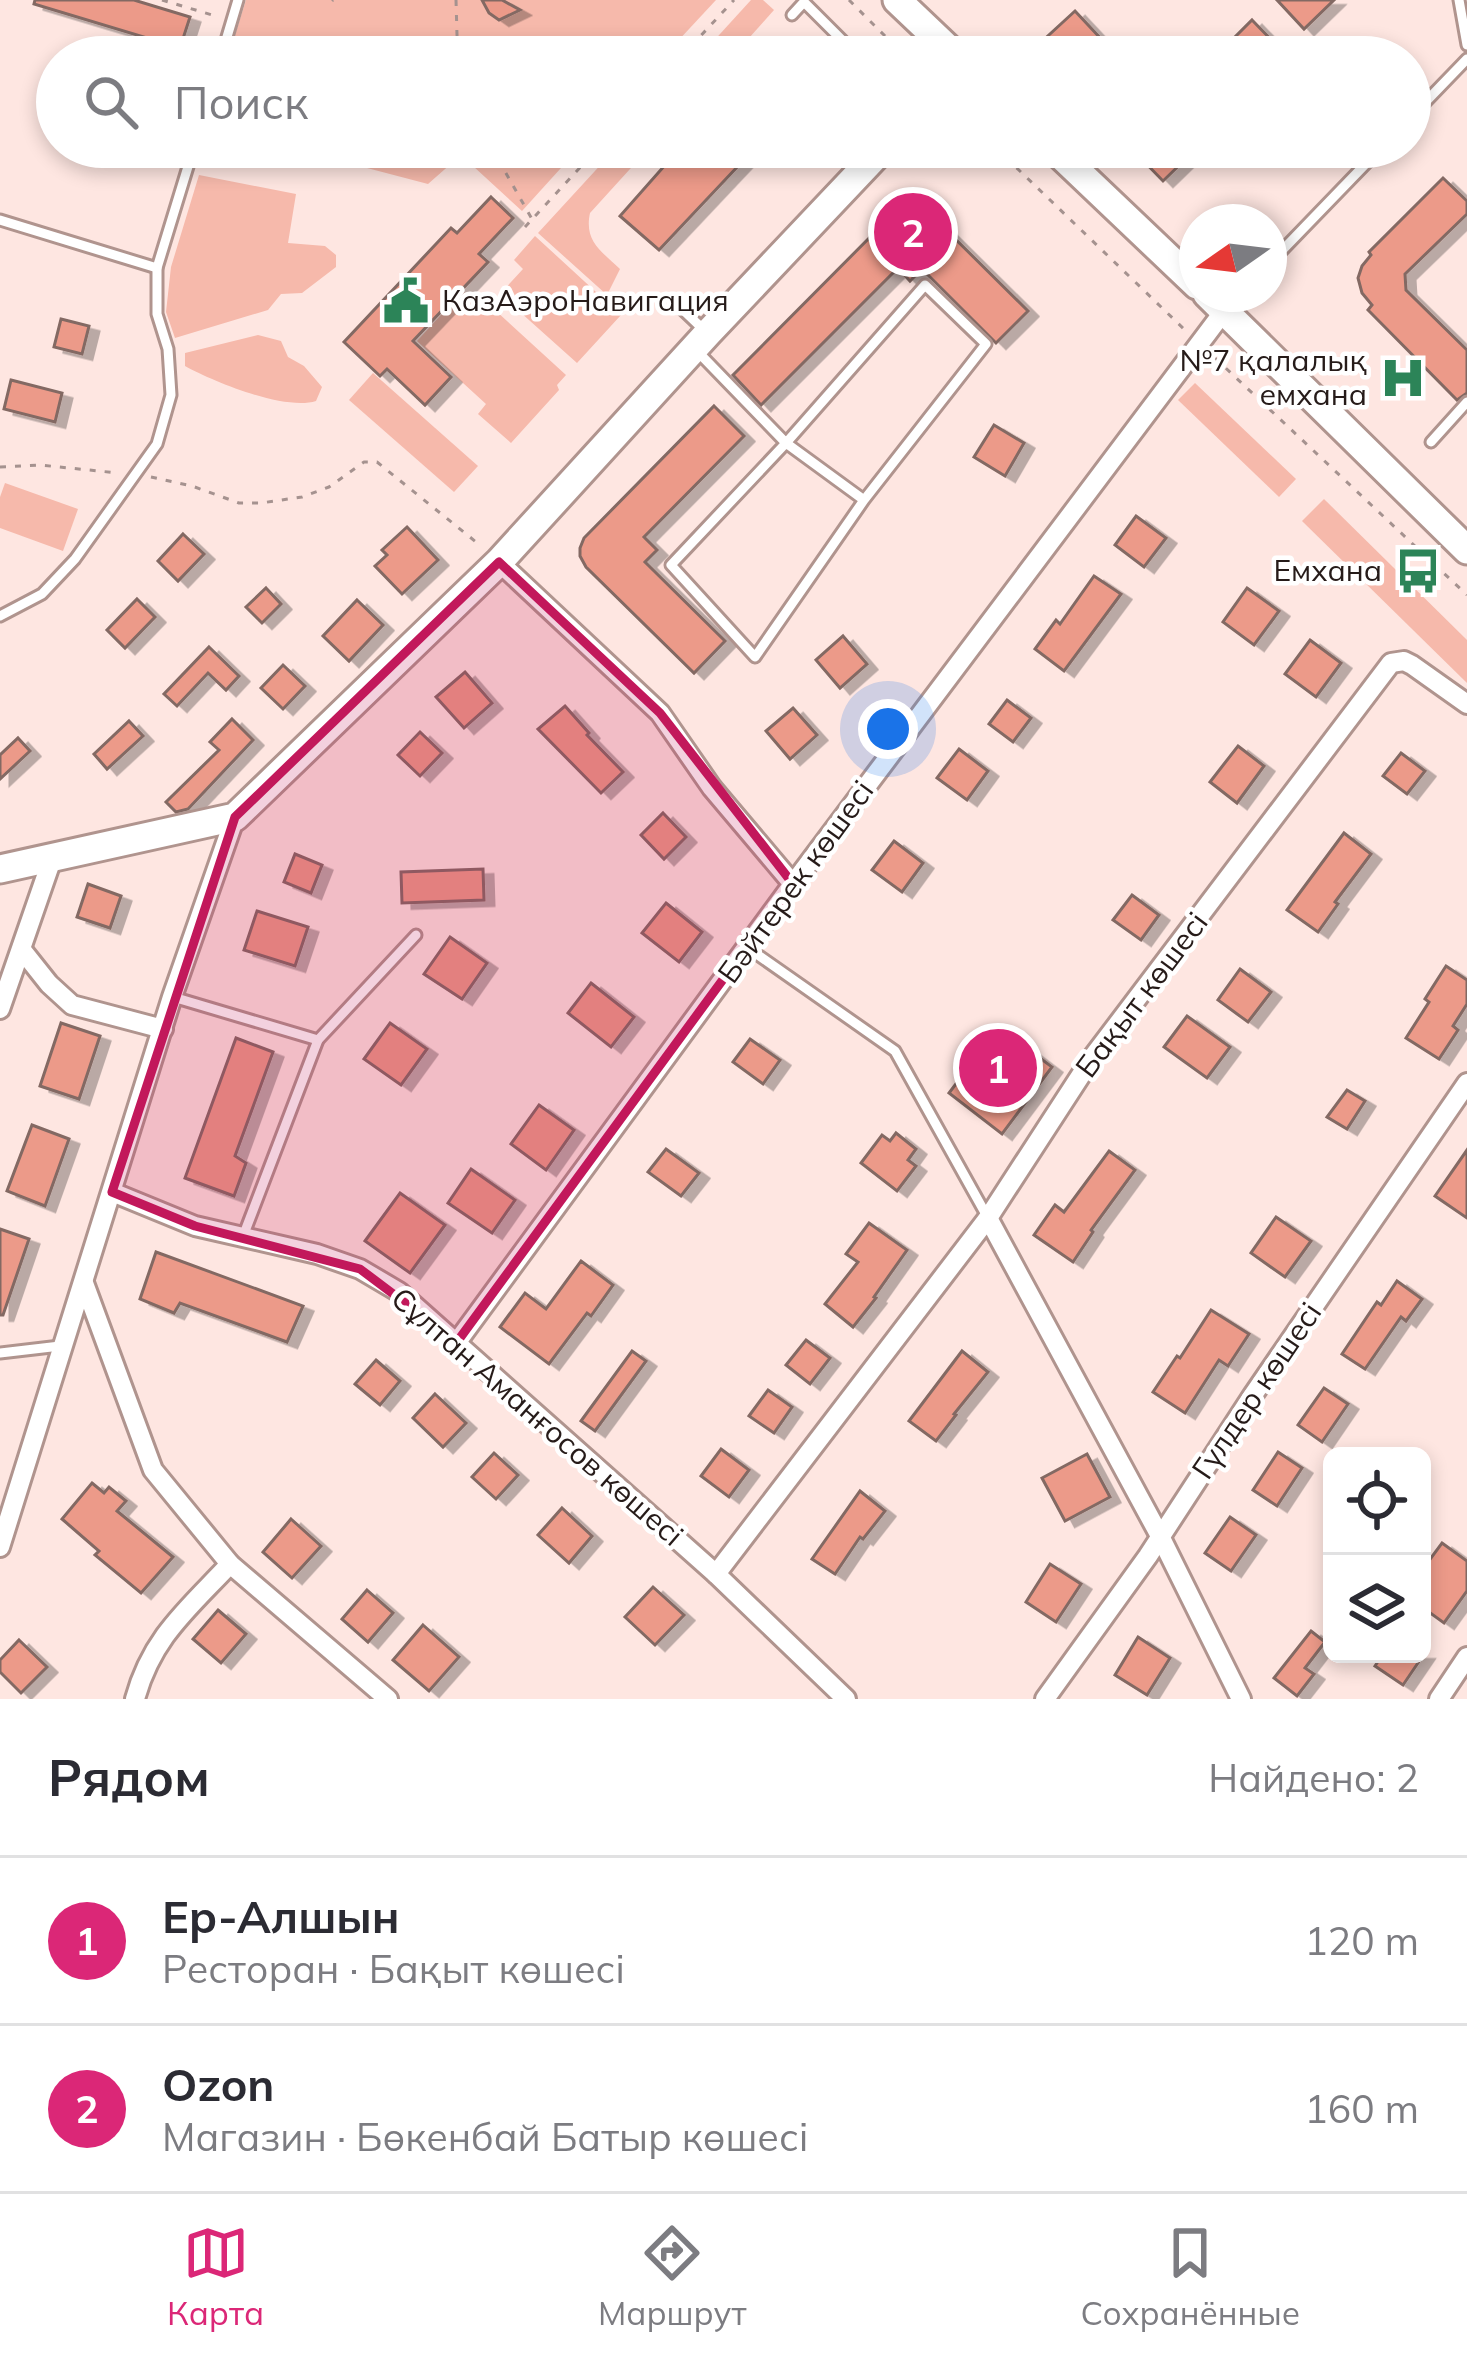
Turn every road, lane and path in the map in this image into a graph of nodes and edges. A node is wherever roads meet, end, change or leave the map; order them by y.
1 (162, 0) edge
2 (238, 0) edge
3 (456, 0) edge
4 (734, 0) edge
5 (849, 0) edge
6 (897, 0) edge
7 (1459, 0) edge
8 (792, 15) dead end
9 (232, 21) junction
10 (227, 36) edge
11 (457, 36) edge
12 (701, 36) edge
13 (838, 36) edge
14 (885, 36) edge
15 (935, 36) edge
16 (1467, 45) edge
17 (1467, 59) edge
18 (1431, 96) edge
19 (188, 168) edge
20 (503, 168) edge
21 (579, 168) edge
22 (864, 168) edge
23 (1017, 168) edge
24 (1074, 168) edge
25 (1362, 168) edge
26 (532, 219) junction
27 (0, 220) edge
28 (526, 226) dead end
29 (1287, 246) edge
30 (158, 268) junction
31 (1179, 268) edge
32 (682, 309) dead end
33 (1216, 312) edge
34 (1235, 312) edge
35 (701, 341) junction
36 (1198, 342) junction
37 (1467, 402) edge
38 (786, 442) junction
39 (1431, 442) dead end
40 (0, 467) edge
41 (136, 475) junction
42 (865, 500) junction
43 (1467, 550) edge
44 (500, 562) junction
45 (1467, 595) edge
46 (0, 616) edge
47 (1467, 704) edge
48 (235, 817) junction
49 (52, 859) junction
50 (0, 869) edge
51 (793, 884) junction
52 (416, 935) dead end
53 (748, 948) junction
54 (22, 950) junction
55 (172, 997) junction
56 (0, 1009) edge
57 (163, 1029) junction
58 (318, 1040) junction
59 (1467, 1083) edge
60 (112, 1192) junction
61 (988, 1219) junction
62 (242, 1239) junction
63 (84, 1282) junction
64 (458, 1342) junction
65 (64, 1346) junction
66 (0, 1353) edge
67 (1160, 1536) junction
68 (0, 1546) edge
69 (230, 1564) junction
70 (716, 1574) junction
71 (1467, 1657) edge
72 (135, 1699) edge
73 (388, 1699) edge
74 (847, 1699) edge
75 (1045, 1699) edge
76 (1241, 1699) edge
77 (1439, 1699) edge

1 - 9 path
2 - 9 lane
3 - 11 path
4 - 12 path
5 - 14 path
6 - 15 street
7 - 16 lane
8 - 13 lane
9 - 10 lane
17 - 18 lane
19 - 30 lane
20 - 26 path
21 - 26 path
22 - 35 street
23 - 36 path
24 - 31 street
25 - 29 lane
26 - 28 path
27 - 30 lane
30 - 41 lane
32 - 35 lane
33 - 36 street, Бәйтерек көшесі
34 - 43 street
35 - 38 lane
35 - 44 street
36 - 45 path
36 - 51 street, Бәйтерек көшесі
37 - 39 lane
38 - 42 lane
38 - 42 lane
38 - 42 lane
40 - 41 path
41 - 44 path
41 - 46 lane
44 - 48 street
44 - 51 street
47 - 61 street, Бақыт көшесі
48 - 49 street
48 - 55 street
49 - 50 street
49 - 54 street
51 - 53 street, Бәйтерек көшесі
52 - 58 lane
53 - 61 lane
53 - 64 street, Бәйтерек көшесі
54 - 56 street
54 - 57 street
55 - 57 street
55 - 58 lane
57 - 60 street
58 - 62 lane
59 - 67 street, Гүлдер көшесі
60 - 62 street, Сұлтан Аманғосов көшесі
60 - 63 street
61 - 67 street
61 - 70 street, Бақыт көшесі
62 - 64 street, Сұлтан Аманғосов көшесі
63 - 65 street
63 - 69 street
64 - 70 street, Сұлтан Аманғосов көшесі
65 - 66 lane
65 - 68 street
67 - 75 street, Гүлдер көшесі
67 - 76 street
69 - 72 street
69 - 73 street
70 - 74 street, Сұлтан Аманғосов көшесі
71 - 77 street

